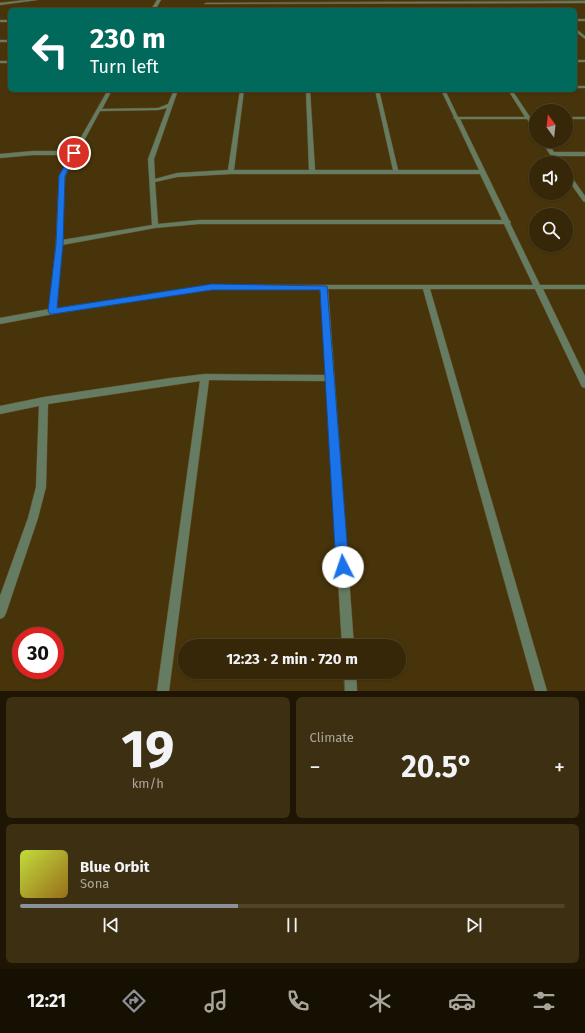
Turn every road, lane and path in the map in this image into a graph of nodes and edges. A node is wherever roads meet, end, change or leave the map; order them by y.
1 (34, 0) edge
2 (14, 1) edge
3 (399, 1) edge
4 (207, 2) edge
5 (348, 2) edge
6 (585, 2) edge
7 (0, 4) edge
8 (577, 31) edge
9 (580, 39) dead end
10 (585, 39) edge
11 (109, 92) edge
12 (175, 92) edge
13 (242, 92) edge
14 (308, 92) edge
15 (377, 92) edge
16 (444, 92) edge
17 (511, 92) edge
18 (171, 105) junction
19 (99, 110) junction
20 (455, 118) junction
21 (528, 118) joint
22 (573, 118) edge
23 (585, 118) edge
24 (549, 148) edge
25 (74, 153) junction
26 (553, 154) joint
27 (585, 154) edge
28 (0, 156) edge
29 (231, 172) junction
30 (312, 172) junction
31 (396, 172) junction
32 (481, 172) junction
33 (152, 181) junction
34 (573, 183) edge
35 (585, 200) edge
36 (508, 222) junction
37 (155, 226) junction
38 (59, 244) junction
39 (426, 287) junction
40 (585, 287) edge
41 (324, 288) junction
42 (537, 288) junction
43 (53, 311) junction
44 (0, 321) edge
45 (205, 377) junction
46 (329, 378) junction
47 (585, 385) edge
48 (44, 401) junction
49 (0, 410) edge
50 (0, 613) edge
51 (348, 639) edge
52 (350, 679) edge
53 (163, 691) edge
54 (351, 691) edge
55 (541, 691) edge

1 - 2 street
2 - 7 street
3 - 5 street
3 - 6 street
4 - 5 street
8 - 10 street
9 - 10 street
11 - 19 street
12 - 18 street
13 - 29 street
14 - 30 street
15 - 31 street
16 - 20 street
17 - 21 street
18 - 19 street
18 - 33 street
19 - 25 street
20 - 21 street
20 - 32 street
22 - 23 street
24 - 26 street
25 - 28 street
25 - 38 street
26 - 27 street
29 - 30 street
29 - 33 street
30 - 31 street
31 - 32 street
32 - 36 street
33 - 37 street
34 - 35 street
36 - 37 street
36 - 42 street
37 - 38 street
38 - 43 street
39 - 41 street
39 - 42 street
39 - 55 street
40 - 42 street
41 - 43 street
41 - 46 street
42 - 47 street
43 - 44 street
45 - 46 street
45 - 48 street
45 - 53 street
46 - 51 street
48 - 49 street
48 - 50 street
52 - 54 street

